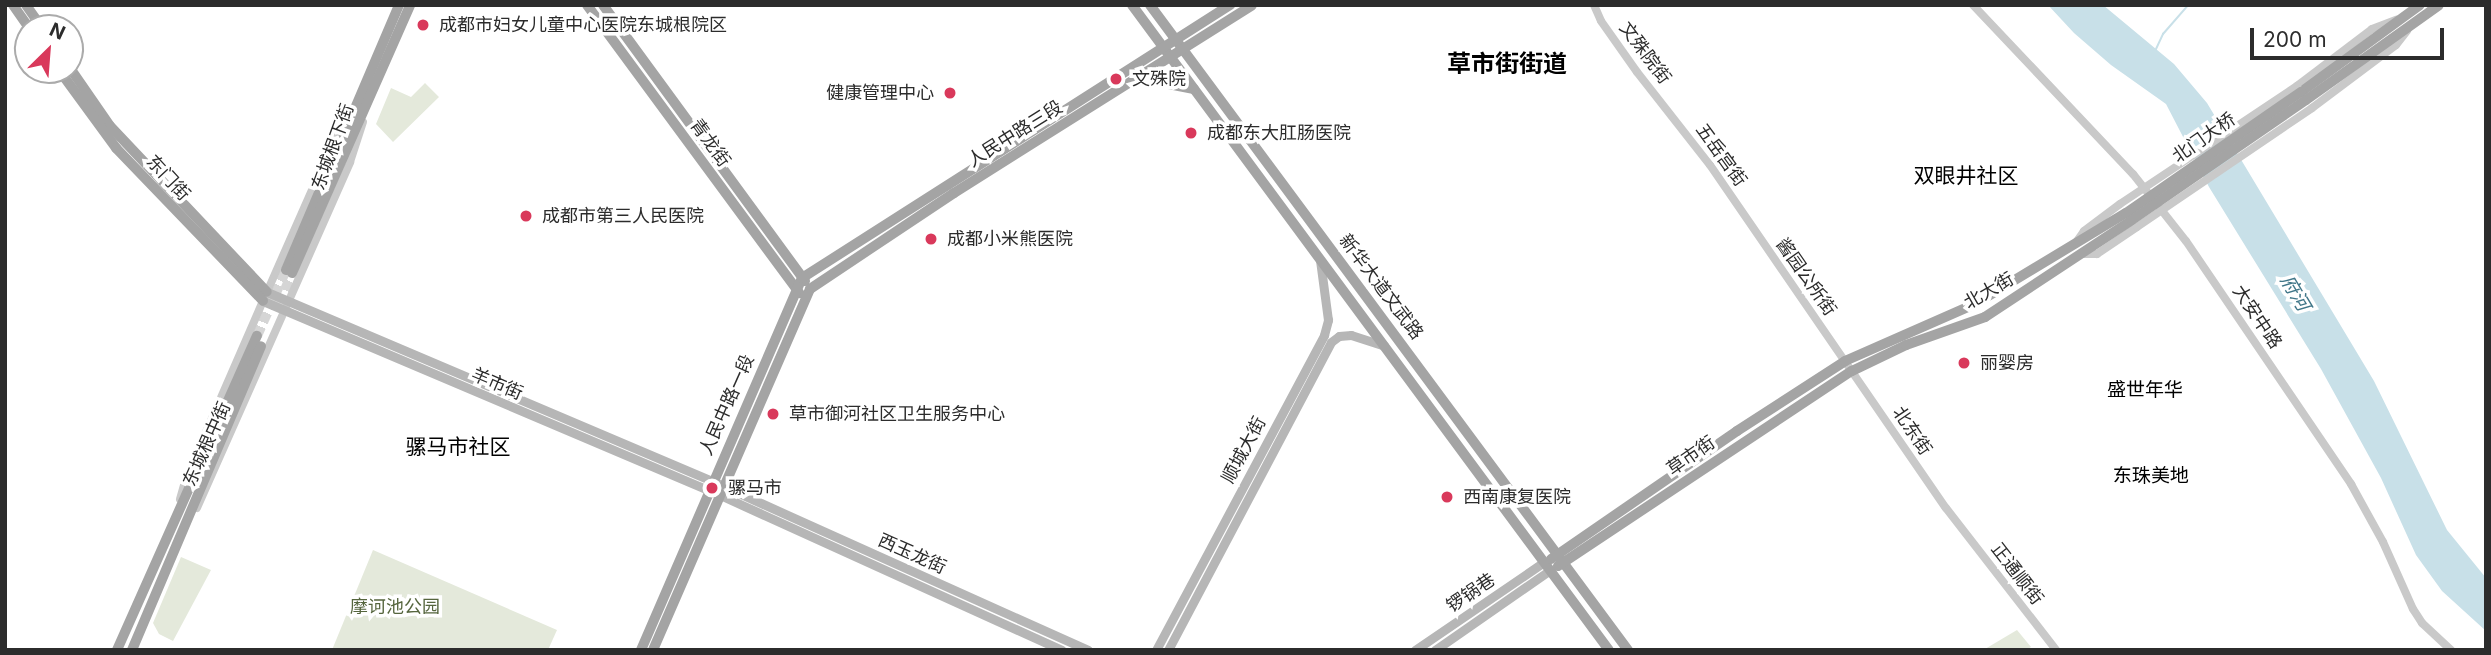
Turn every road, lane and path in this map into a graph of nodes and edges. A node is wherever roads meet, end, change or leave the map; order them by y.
1 (399, 5) edge
2 (410, 5) edge
3 (587, 5) edge
4 (603, 5) edge
5 (1132, 5) edge
6 (1150, 5) edge
7 (1230, 5) edge
8 (1252, 5) edge
9 (1594, 5) edge
10 (1973, 5) edge
11 (2420, 5) edge
12 (2439, 5) edge
13 (2408, 21) junction
14 (1179, 45) junction
15 (1167, 53) junction
16 (1138, 78) junction
17 (69, 84) edge
18 (81, 84) edge
19 (1194, 89) junction
20 (2304, 97) junction
21 (362, 102) junction
22 (1674, 118) joint
23 (1741, 211) joint
24 (2129, 216) junction
25 (1320, 259) junction
26 (289, 272) tunnel mouth
27 (802, 278) junction
28 (810, 289) junction
29 (797, 291) junction
30 (265, 297) junction
31 (805, 301) junction
32 (287, 306) junction
33 (1384, 346) junction
34 (1845, 361) junction
35 (1852, 371) junction
36 (716, 488) junction
37 (175, 518) junction
38 (1954, 518) joint
39 (187, 522) junction
40 (1561, 559) junction
41 (1547, 566) junction
42 (117, 650) edge
43 (132, 650) edge
44 (641, 650) edge
45 (653, 650) edge
46 (1061, 650) edge
47 (1087, 650) edge
48 (1156, 650) edge
49 (1168, 650) edge
50 (1415, 650) edge
51 (1435, 650) edge
52 (1609, 650) edge
53 (1628, 650) edge
54 (2056, 650) edge
55 (2451, 650) edge

1 - 21 main road, 东城根下街
2 - 21 main road, 东城根下街
3 - 29 main road, 青龙街
4 - 27 main road, 青龙街
5 - 15 main road, 新华大道文武路
6 - 14 main road, 新华大道文武路
7 - 14 main road, 人民中路三段
8 - 14 main road, 人民中路三段
9 - 22 street, 文殊院街
10 - 55 street, 大安中路
11 - 13 main road
12 - 13 main road
13 - 20 main road, 北门大桥
13 - 20 street
14 - 15 main road, 人民中路三段
14 - 40 main road, 新华大道文武路
15 - 16 main road, 人民中路三段
15 - 19 main road, 新华大道文武路
15 - 27 main road, 人民中路三段
16 - 19 main road
16 - 28 main road, 人民中路三段
17 - 30 main road, 东门街
18 - 30 main road, 东门街
19 - 25 main road, 新华大道文武路
20 - 24 main road, 北门大桥, bridge
20 - 24 street, bridge
21 - 26 main road
21 - 30 street, 东城根下街
21 - 32 street, 东城根下街
22 - 23 street, 五岳宫街
23 - 34 street, 酱园公所街
24 - 34 main road, 北大街
24 - 35 main road, 北大街
25 - 33 main road, 新华大道文武路
25 - 48 main road, 顺城大街
27 - 28 main road, 青龙街
27 - 29 main road
28 - 31 main road
29 - 31 main road, 青龙街
29 - 36 main road, 人民中路一段
30 - 32 main road, 羊市街
30 - 37 street, 东城根中街
31 - 36 main road, 人民中路一段
32 - 36 main road, 羊市街
32 - 39 street, 东城根中街
33 - 41 main road, 新华大道文武路
33 - 49 main road, 顺城大街
34 - 35 street, 北东街
34 - 40 main road, 草市街
35 - 38 street, 北东街
35 - 40 main road, 草市街
36 - 44 main road, 人民中路一段
36 - 45 main road, 人民中路一段
36 - 46 main road, 西玉龙街
36 - 47 main road, 西玉龙街
37 - 39 main road
37 - 42 main road, 东城根中街
38 - 54 street, 正通顺街
39 - 43 main road, 东城根中街
40 - 41 main road, 草市街
40 - 53 main road, 新华大道文武路
41 - 50 main road, 锣锅巷
41 - 51 main road, 锣锅巷
41 - 52 main road, 新华大道文武路

